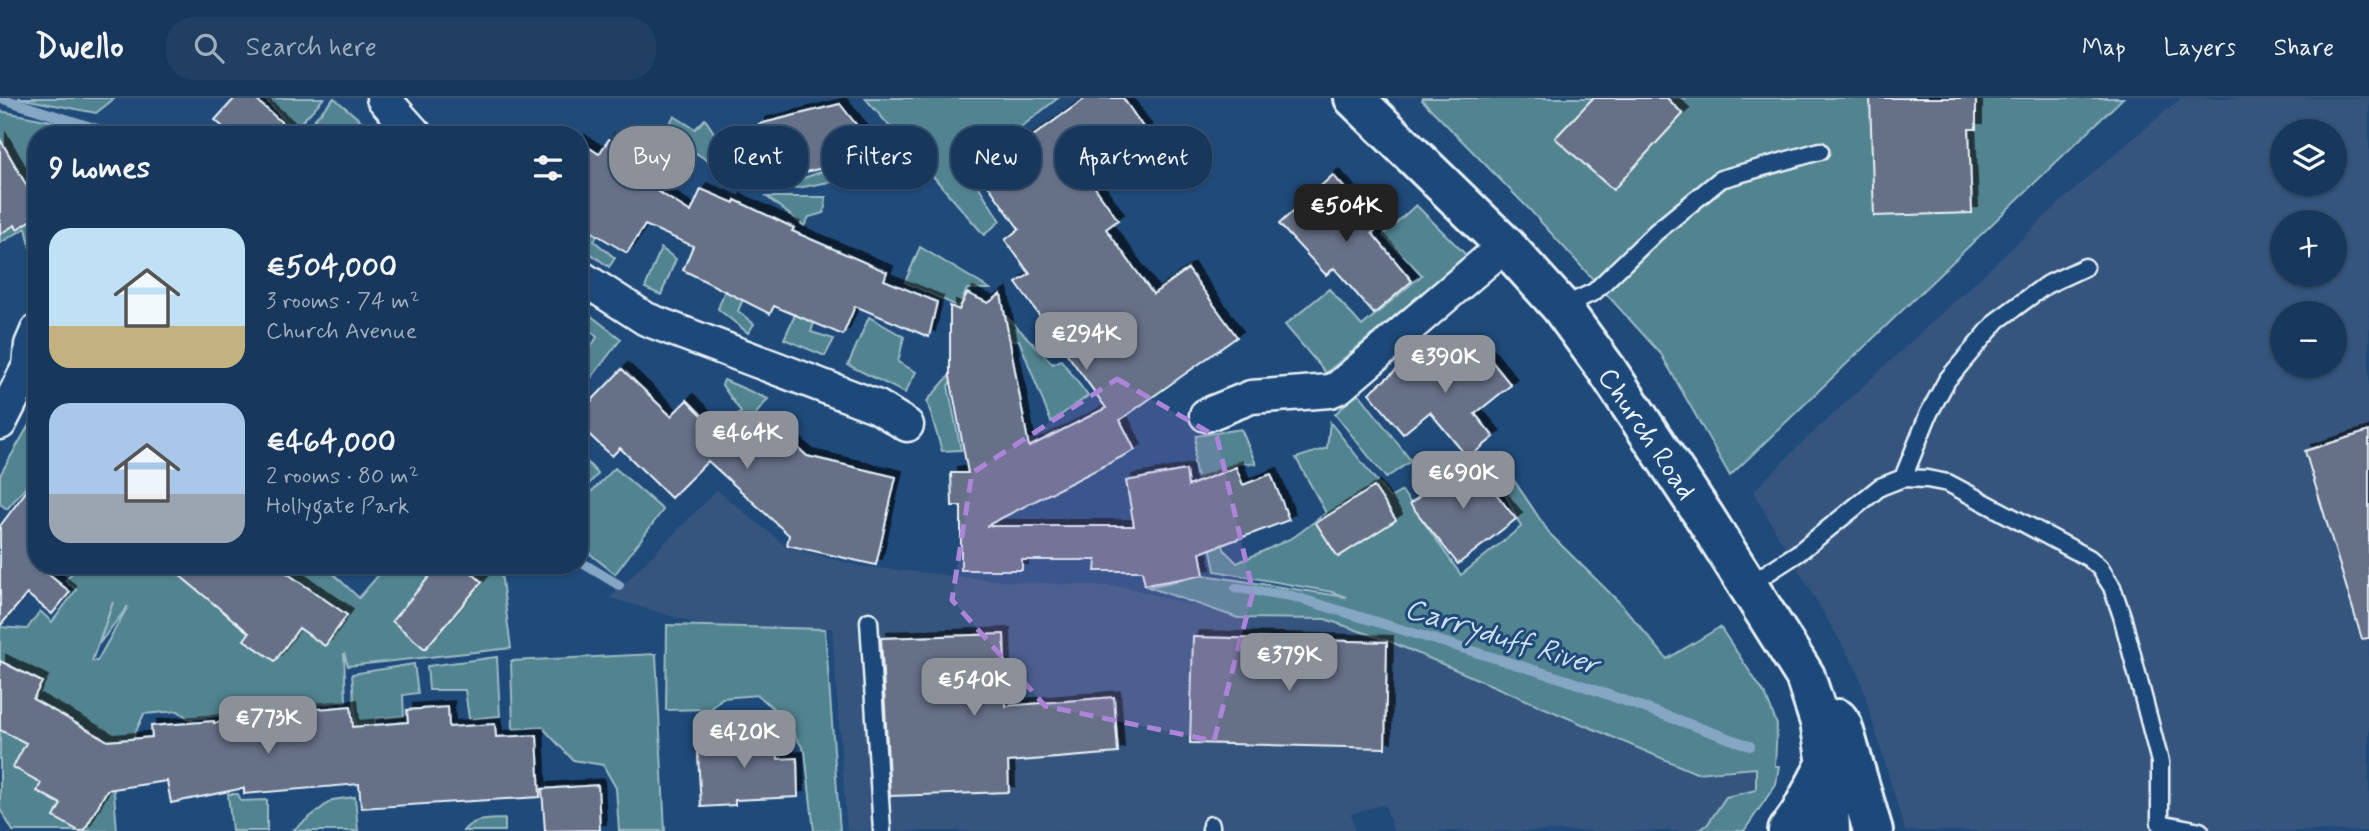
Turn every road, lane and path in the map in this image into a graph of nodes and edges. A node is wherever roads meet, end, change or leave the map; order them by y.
1 (383, 98) edge
2 (1354, 98) edge
3 (408, 126) edge
4 (1820, 151) dead end
5 (1505, 245) junction
6 (2085, 267) dead end
7 (588, 282) edge
8 (1562, 307) junction
9 (28, 374) edge
10 (1206, 415) dead end
11 (0, 423) edge
12 (907, 425) dead end
13 (1903, 478) junction
14 (1747, 586) junction
15 (869, 621) dead end
16 (1805, 676) junction
17 (1827, 763) junction
18 (882, 831) edge
19 (1788, 831) edge
20 (1830, 831) edge
21 (1873, 831) edge
22 (2200, 831) edge

1 - 3 street
2 - 5 main road, Church Road
4 - 8 lane
5 - 8 main road, Church Road
5 - 10 street
6 - 13 lane
7 - 12 street
8 - 14 main road, Church Road
9 - 11 street
13 - 14 lane
13 - 22 lane
14 - 16 main road, Church Road
15 - 18 lane
16 - 17 main road, Church Road
16 - 21 main road
17 - 19 main road
17 - 20 main road, Church Road

